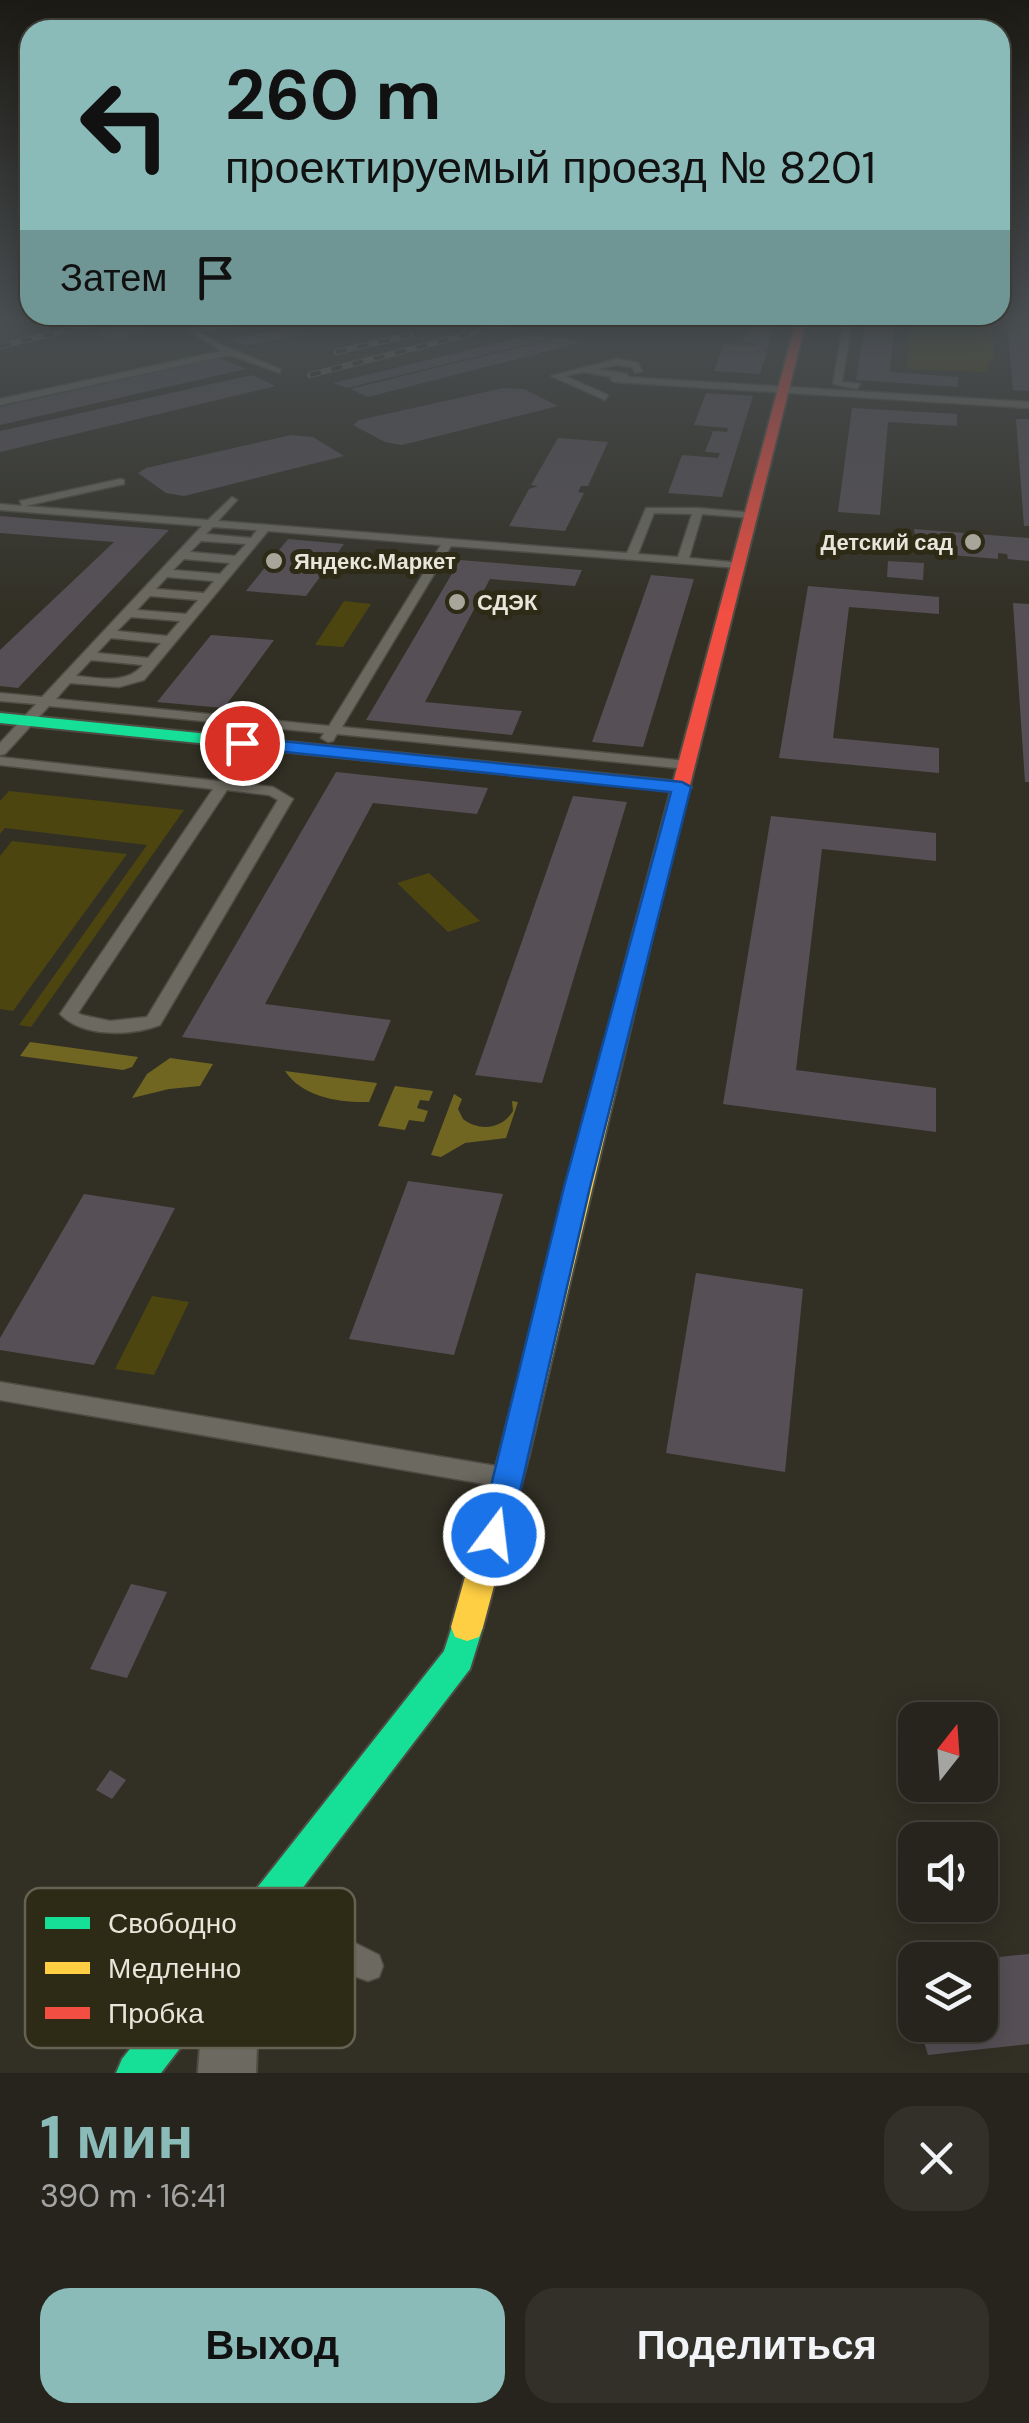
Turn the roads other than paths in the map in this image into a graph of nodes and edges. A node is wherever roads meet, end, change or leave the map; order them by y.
1 (776, 418) edge
2 (120, 482) dead end
3 (232, 500) dead end
4 (2, 507) edge
5 (698, 511) junction
6 (751, 515) junction
7 (209, 523) junction
8 (266, 528) junction
9 (197, 537) junction
10 (254, 542) junction
11 (448, 542) junction
12 (180, 555) junction
13 (631, 557) junction
14 (238, 560) junction
15 (682, 561) junction
16 (738, 566) junction
17 (164, 573) junction
18 (223, 578) junction
19 (146, 592) junction
20 (207, 598) junction
21 (127, 613) junction
22 (189, 618) junction
23 (107, 634) junction
24 (171, 640) junction
25 (87, 656) junction
26 (152, 662) junction
27 (66, 679) junction
28 (0, 697) edge
29 (46, 701) junction
30 (0, 718) edge
31 (27, 721) junction
32 (334, 730) junction
33 (0, 751) edge
34 (320, 751) junction
35 (0, 761) edge
36 (685, 776) junction
37 (223, 785) junction
38 (0, 1391) edge
39 (510, 1478) junction
40 (282, 1888) edge
41 (355, 1959) edge
42 (368, 1966) dead end
43 (156, 2048) edge
44 (228, 2048) edge
45 (136, 2073) edge
46 (227, 2073) edge

1 - 6 street
2 - 4 lane
3 - 7 lane
4 - 7 lane
5 - 6 lane
5 - 13 lane
5 - 15 lane
6 - 16 street
7 - 8 lane
7 - 9 lane
8 - 10 lane
8 - 11 lane
9 - 10 lane
9 - 12 lane
10 - 14 lane
11 - 13 lane
11 - 32 lane
12 - 14 lane
12 - 17 lane
13 - 15 lane
14 - 18 lane
15 - 16 lane
16 - 36 street
17 - 18 lane
17 - 19 lane
18 - 20 lane
19 - 20 lane
19 - 21 lane
20 - 22 lane
21 - 22 lane
21 - 23 lane
22 - 24 lane
23 - 24 lane
23 - 25 lane
24 - 26 lane
25 - 26 lane
25 - 27 lane
26 - 27 lane
27 - 29 lane
28 - 29 lane
29 - 31 lane
29 - 32 lane
30 - 31 street
31 - 33 lane
31 - 34 street
32 - 34 lane
32 - 36 lane
34 - 36 street
35 - 37 lane
36 - 39 street
37 - 37 lane
38 - 39 lane
39 - 40 street
41 - 42 lane
43 - 45 street
44 - 46 street

